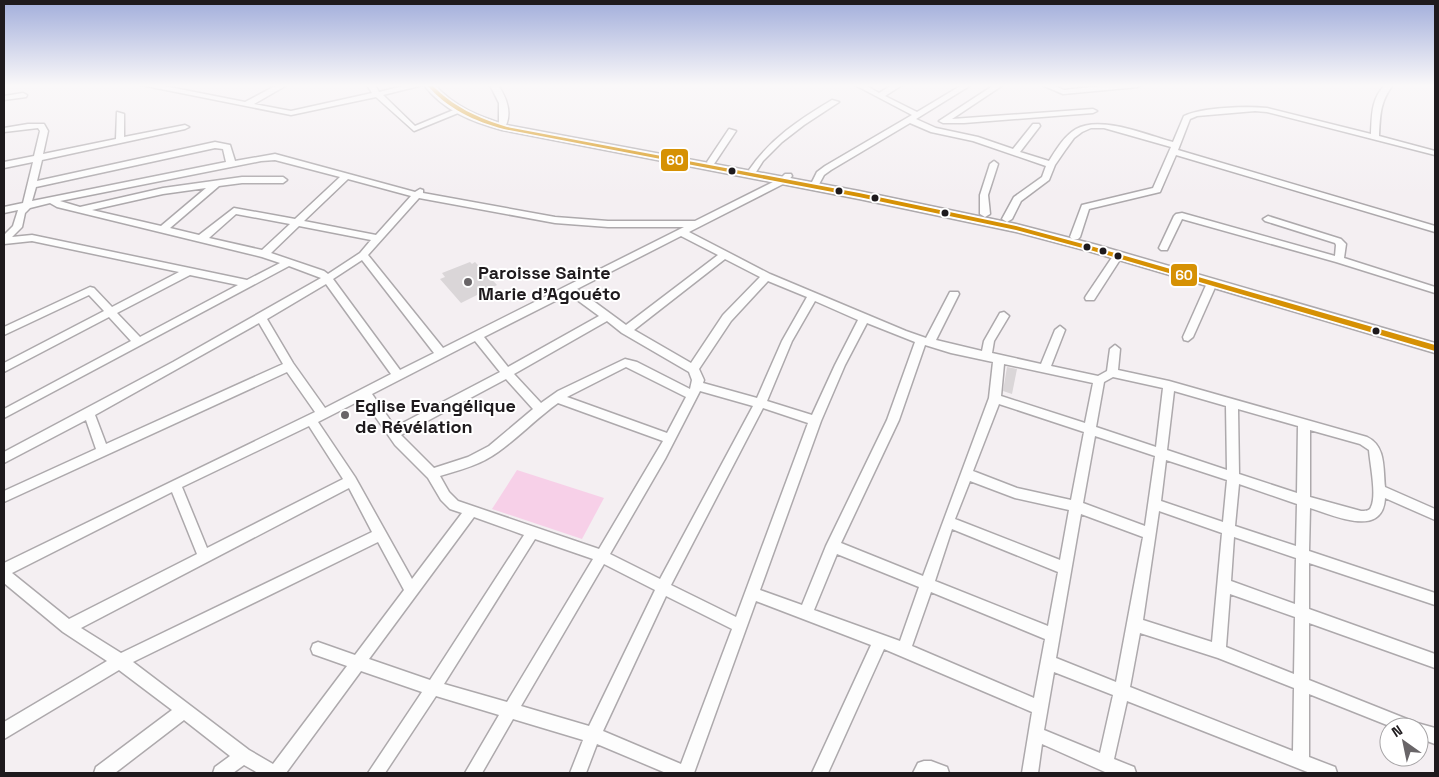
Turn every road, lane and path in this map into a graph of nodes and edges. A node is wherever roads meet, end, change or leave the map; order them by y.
1 (120, 121) edge
2 (406, 121) edge
3 (435, 121) edge
4 (484, 121) edge
5 (500, 121) edge
6 (805, 121) edge
7 (908, 121) edge
8 (913, 121) edge
9 (948, 121) edge
10 (973, 121) edge
11 (1186, 121) edge
12 (1310, 121) edge
13 (1376, 121) edge
14 (503, 122) joint
15 (1036, 126) dead end
16 (185, 128) dead end
17 (4, 130) edge
18 (732, 130) dead end
19 (1375, 138) junction
20 (120, 141) junction
21 (1175, 149) junction
22 (1015, 153) junction
23 (1435, 153) edge
24 (38, 158) junction
25 (711, 162) junction
26 (231, 164) junction
27 (994, 164) dead end
28 (4, 165) edge
29 (1051, 165) junction
30 (753, 170) junction
31 (345, 177) junction
32 (786, 178) junction
33 (283, 180) dead end
34 (216, 184) junction
35 (815, 184) junction
36 (31, 185) junction
37 (418, 193) junction
38 (51, 200) junction
39 (27, 205) junction
40 (4, 210) edge
41 (80, 210) junction
42 (985, 214) junction
43 (1268, 219) dead end
44 (1007, 220) junction
45 (296, 223) junction
46 (699, 224) junction
47 (163, 229) junction
48 (1435, 229) edge
49 (681, 232) junction
50 (1074, 237) junction
51 (378, 238) junction
52 (201, 239) junction
53 (4, 240) edge
54 (1164, 248) dead end
55 (264, 254) junction
56 (364, 255) junction
57 (1118, 255) junction
58 (724, 256) junction
59 (1339, 260) junction
60 (287, 263) junction
61 (189, 271) junction
62 (766, 276) junction
63 (327, 278) junction
64 (1212, 283) junction
65 (250, 284) junction
66 (569, 289) junction
67 (1435, 290) edge
68 (954, 294) dead end
69 (812, 297) junction
70 (1090, 298) dead end
71 (110, 314) junction
72 (608, 316) junction
73 (1004, 316) dead end
74 (261, 317) junction
75 (864, 319) junction
76 (626, 330) junction
77 (1060, 330) dead end
78 (4, 332) edge
79 (477, 336) junction
80 (1188, 337) dead end
81 (1435, 340) edge
82 (925, 341) junction
83 (139, 343) junction
84 (1435, 348) edge
85 (1116, 349) dead end
86 (442, 355) junction
87 (985, 356) junction
88 (999, 359) junction
89 (289, 366) junction
90 (4, 368) edge
91 (1044, 369) junction
92 (693, 370) junction
93 (507, 373) junction
94 (1112, 373) junction
95 (398, 376) junction
96 (1099, 380) junction
97 (1169, 385) junction
98 (695, 391) junction
99 (364, 392) junction
100 (558, 398) junction
101 (995, 398) junction
102 (1232, 402) junction
103 (760, 403) junction
104 (540, 409) junction
105 (322, 413) junction
106 (4, 414) edge
107 (89, 414) junction
108 (311, 420) junction
109 (815, 422) junction
110 (1304, 423) junction
111 (1089, 428) junction
112 (393, 434) junction
113 (670, 439) junction
114 (103, 451) junction
115 (1162, 452) junction
116 (4, 458) edge
117 (432, 474) junction
118 (966, 474) junction
119 (1233, 477) junction
120 (351, 481) junction
121 (175, 485) junction
122 (1379, 490) junction
123 (4, 497) edge
124 (1304, 501) junction
125 (1154, 504) junction
126 (1076, 506) junction
127 (471, 511) junction
128 (1435, 515) edge
129 (948, 522) junction
130 (1228, 530) junction
131 (532, 533) junction
132 (1149, 533) junction
133 (381, 534) junction
134 (833, 546) junction
135 (1304, 555) junction
136 (204, 556) junction
137 (602, 556) junction
138 (1064, 568) junction
139 (4, 570) edge
140 (4, 575) edge
141 (927, 585) junction
142 (1224, 585) junction
143 (663, 587) junction
144 (411, 590) junction
145 (751, 593) junction
146 (1435, 599) edge
147 (806, 614) junction
148 (1303, 615) junction
149 (1134, 624) junction
150 (739, 626) junction
151 (68, 627) junction
152 (1052, 635) junction
153 (880, 642) junction
154 (318, 649) dead end
155 (904, 650) junction
156 (1218, 651) junction
157 (120, 661) junction
158 (358, 662) junction
159 (1048, 662) junction
160 (1435, 662) edge
161 (1300, 684) junction
162 (433, 688) junction
163 (1123, 692) junction
164 (1040, 708) junction
165 (185, 710) junction
166 (509, 712) junction
167 (1385, 717) edge
168 (4, 730) edge
169 (1036, 734) junction
170 (593, 735) junction
171 (243, 756) junction
172 (1301, 762) junction
173 (1105, 764) junction
174 (102, 773) edge
175 (221, 773) edge
176 (274, 773) edge
177 (376, 773) edge
178 (473, 773) edge
179 (578, 773) edge
180 (685, 773) edge
181 (820, 773) edge
182 (921, 773) edge
183 (941, 773) edge
184 (1030, 773) edge
185 (1128, 773) edge
186 (1329, 773) edge

1 - 20 street
2 - 3 street
4 - 32 main road
5 - 14 main road
6 - 30 street
7 - 35 street
8 - 22 street
9 - 10 street
11 - 21 street
12 - 19 street
13 - 19 street
14 - 25 main road
15 - 22 street
16 - 20 street
17 - 24 street
18 - 25 street
19 - 23 street
20 - 24 street
21 - 29 street
21 - 48 street
21 - 50 street
22 - 29 street
24 - 28 street
24 - 36 street
25 - 30 main road
26 - 31 street
26 - 36 street
26 - 38 street
27 - 42 street
29 - 44 street
30 - 32 main road
31 - 37 street
31 - 45 street
32 - 35 main road
32 - 46 street
33 - 34 street
34 - 41 street
34 - 47 street
35 - 42 main road
35 - 57 main road
36 - 39 street
37 - 46 street
37 - 51 street
38 - 39 street
38 - 41 street
39 - 40 street
39 - 53 street
41 - 47 street
42 - 44 main road
43 - 59 street
44 - 50 main road
45 - 51 street
45 - 52 street
45 - 55 street
46 - 49 street
47 - 52 street
49 - 58 street
49 - 66 street
50 - 81 main road
51 - 56 street
52 - 55 street
53 - 61 street
54 - 59 street
55 - 60 street
56 - 63 street
56 - 86 street
57 - 64 main road
57 - 70 street
58 - 62 street
58 - 76 street
59 - 67 street
60 - 63 street
60 - 65 street
61 - 65 street
61 - 71 street
62 - 69 street
62 - 92 street
63 - 74 street
63 - 95 street
64 - 80 street
64 - 84 main road
65 - 83 street
66 - 72 street
66 - 79 street
68 - 82 street
69 - 75 street
69 - 103 street
71 - 78 street
71 - 83 street
71 - 90 street
72 - 76 street
72 - 93 street
73 - 87 street
74 - 89 street
74 - 107 street
75 - 82 street
75 - 109 street
76 - 92 street
77 - 91 street
79 - 86 street
79 - 93 street
82 - 87 street
82 - 134 street
83 - 106 street
85 - 94 street
86 - 95 street
87 - 88 street
88 - 91 street
88 - 101 street
89 - 105 street
89 - 114 street
91 - 96 street
92 - 98 street
93 - 104 street
93 - 112 street
94 - 96 street
94 - 97 street
95 - 99 street
96 - 111 street
97 - 102 street
97 - 115 street
98 - 100 street
98 - 103 street
98 - 113 street
99 - 105 street
99 - 112 street
100 - 104 street
100 - 113 street
101 - 111 street
101 - 118 street
102 - 110 street
102 - 119 street
103 - 109 street
103 - 143 street
104 - 117 street
105 - 108 street
107 - 114 street
107 - 116 street
108 - 120 street
108 - 121 street
109 - 145 street
110 - 122 street
110 - 124 street
111 - 115 street
111 - 126 street
112 - 117 street
113 - 137 street
114 - 123 street
115 - 119 street
115 - 125 street
117 - 127 street
118 - 126 street
118 - 129 street
119 - 124 street
119 - 130 street
120 - 133 street
120 - 136 street
121 - 136 street
121 - 139 street
122 - 124 street
122 - 128 street
124 - 135 street
125 - 130 street
125 - 132 street
126 - 132 street
126 - 138 street
127 - 131 street
127 - 144 street
129 - 138 street
129 - 141 street
130 - 135 street
130 - 142 street
131 - 137 street
131 - 162 street
132 - 149 street
133 - 144 street
133 - 157 street
134 - 141 street
134 - 147 street
135 - 146 street
135 - 148 street
136 - 151 street
137 - 143 street
137 - 166 street
138 - 152 street
140 - 151 street
141 - 152 street
141 - 155 street
142 - 148 street
142 - 156 street
143 - 150 street
143 - 170 street
144 - 158 street
145 - 147 street
145 - 150 street
147 - 153 street
148 - 160 street
148 - 161 street
149 - 156 street
149 - 163 street
150 - 180 street
151 - 157 street
152 - 159 street
153 - 155 street
153 - 181 street
154 - 158 street
155 - 164 street
156 - 161 street
157 - 165 street
157 - 168 street
158 - 162 street
158 - 176 street
159 - 163 street
159 - 164 street
161 - 167 street
161 - 172 street
162 - 166 street
162 - 177 street
163 - 172 street
163 - 173 street
164 - 169 street
165 - 171 street
165 - 174 street
166 - 170 street
166 - 178 street
169 - 173 street
169 - 184 street
170 - 179 street
170 - 180 street
171 - 175 street
171 - 176 street
172 - 186 street
173 - 185 street
182 - 183 street

